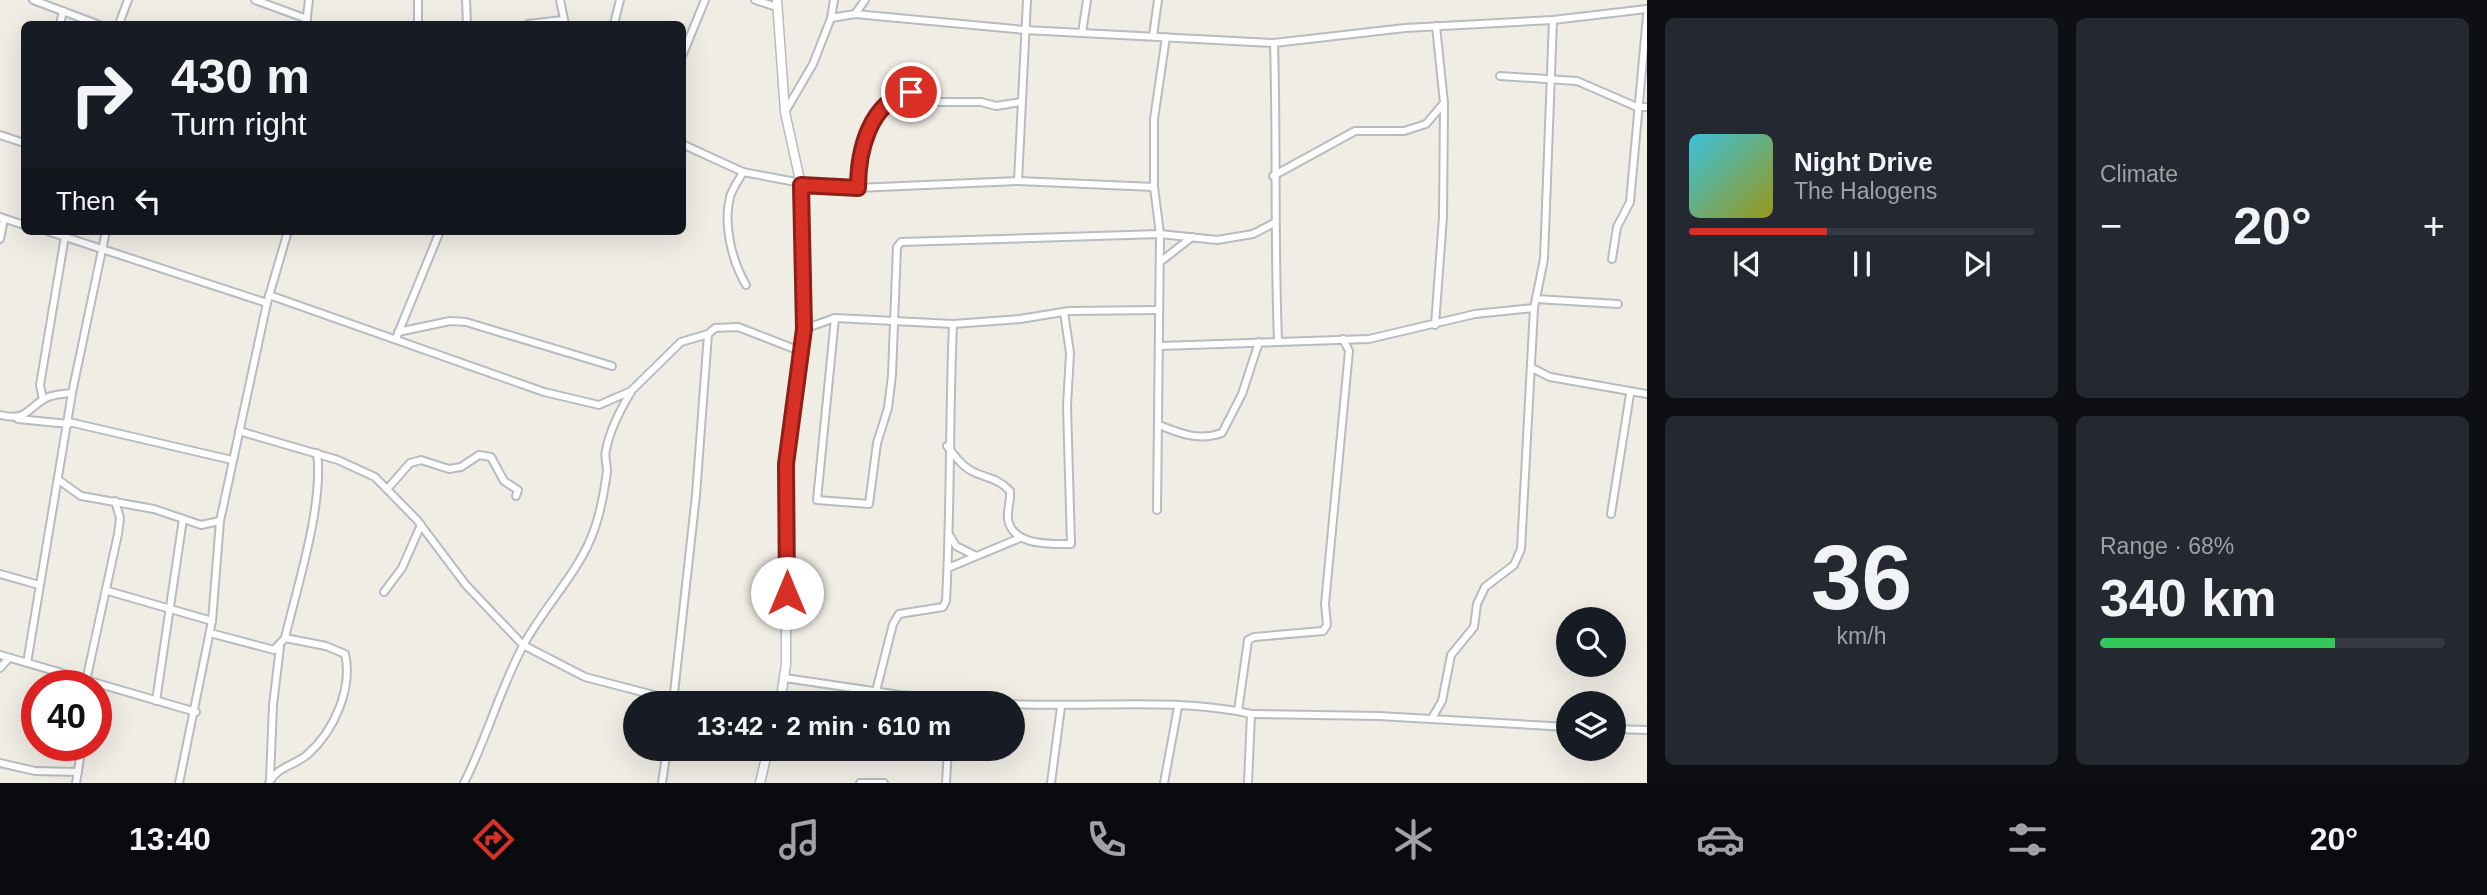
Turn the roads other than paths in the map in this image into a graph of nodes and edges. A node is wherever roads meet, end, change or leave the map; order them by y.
1 (33, 0) edge
2 (128, 0) edge
3 (255, 0) edge
4 (309, 0) edge
5 (418, 0) edge
6 (466, 0) edge
7 (560, 0) edge
8 (620, 0) edge
9 (705, 0) edge
10 (755, 0) edge
11 (834, 0) edge
12 (865, 0) edge
13 (1027, 0) edge
14 (1087, 0) edge
15 (1158, 0) edge
16 (777, 3) edge
17 (1647, 9) edge
18 (63, 11) junction
19 (855, 15) junction
20 (1647, 15) edge
21 (831, 18) junction
22 (1553, 20) junction
23 (61, 21) edge
24 (89, 21) edge
25 (120, 21) edge
26 (304, 21) edge
27 (306, 21) edge
28 (418, 21) edge
29 (467, 21) edge
30 (564, 21) edge
31 (615, 21) edge
32 (1436, 26) junction
33 (1025, 30) junction
34 (1083, 33) junction
35 (1153, 36) junction
36 (1166, 37) junction
37 (1274, 43) junction
38 (686, 45) edge
39 (1500, 76) dead end
40 (1553, 78) junction
41 (1021, 102) junction
42 (1444, 103) junction
43 (1637, 107) junction
44 (1647, 107) edge
45 (785, 112) junction
46 (0, 135) edge
47 (21, 142) edge
48 (686, 146) edge
49 (743, 172) junction
50 (1273, 176) junction
51 (1018, 181) junction
52 (801, 185) junction
53 (1154, 187) junction
54 (858, 188) junction
55 (2, 218) edge
56 (1274, 223) junction
57 (21, 224) edge
58 (1160, 234) junction
59 (61, 235) edge
60 (105, 235) edge
61 (287, 235) edge
62 (438, 235) edge
63 (65, 236) junction
64 (1192, 237) junction
65 (0, 239) edge
66 (102, 247) junction
67 (1612, 259) dead end
68 (1160, 262) junction
69 (746, 285) dead end
70 (270, 295) junction
71 (1536, 299) junction
72 (267, 303) junction
73 (1618, 304) dead end
74 (1534, 308) junction
75 (1159, 310) junction
76 (1064, 312) junction
77 (835, 318) junction
78 (894, 320) junction
79 (953, 324) junction
80 (1435, 325) junction
81 (804, 329) junction
82 (398, 332) junction
83 (708, 334) junction
84 (1343, 339) junction
85 (1278, 340) junction
86 (395, 341) junction
87 (1259, 342) junction
88 (1160, 346) junction
89 (800, 351) junction
90 (612, 366) dead end
91 (1532, 368) junction
92 (631, 391) junction
93 (72, 393) junction
94 (1630, 394) junction
95 (1647, 394) edge
96 (43, 400) junction
97 (0, 415) edge
98 (15, 419) junction
99 (69, 423) junction
100 (1159, 425) junction
101 (239, 431) junction
102 (947, 446) junction
103 (317, 453) junction
104 (232, 460) junction
105 (60, 481) junction
106 (389, 487) junction
107 (516, 496) dead end
108 (115, 501) junction
109 (1157, 510) dead end
110 (1611, 514) dead end
111 (183, 519) junction
112 (220, 521) junction
113 (421, 525) junction
114 (950, 534) junction
115 (1020, 538) junction
116 (976, 556) junction
117 (948, 568) junction
118 (0, 574) edge
119 (39, 585) junction
120 (108, 591) junction
121 (384, 592) dead end
122 (168, 608) junction
123 (212, 621) junction
124 (210, 633) junction
125 (285, 638) junction
126 (523, 645) junction
127 (280, 647) junction
128 (0, 655) edge
129 (9, 658) junction
130 (27, 663) junction
131 (0, 668) edge
132 (49, 670) edge
133 (92, 670) edge
134 (785, 678) junction
135 (112, 689) edge
136 (634, 691) edge
137 (674, 691) edge
138 (782, 691) edge
139 (876, 691) joint
140 (156, 701) junction
141 (1025, 705) edge
142 (1061, 707) junction
143 (1178, 707) junction
144 (196, 712) junction
145 (1238, 712) junction
146 (1251, 714) junction
147 (1432, 719) junction
148 (1556, 726) edge
149 (1626, 729) edge
150 (1647, 730) edge
151 (80, 761) edge
152 (665, 761) edge
153 (765, 761) edge
154 (947, 761) edge
155 (0, 763) edge
156 (78, 772) junction
157 (270, 781) edge
158 (76, 783) edge
159 (180, 783) edge
160 (464, 783) edge
161 (662, 783) edge
162 (760, 783) edge
163 (860, 783) edge
164 (884, 783) edge
165 (946, 783) edge
166 (1051, 783) edge
167 (1164, 783) edge
168 (1248, 783) edge

1 - 18 street
2 - 25 street
3 - 26 street
4 - 27 street
5 - 28 street
6 - 29 street
7 - 30 street
8 - 31 street
9 - 38 street
10 - 16 street
11 - 21 street
12 - 19 street
13 - 33 street
14 - 34 street
15 - 35 street
16 - 45 street
17 - 22 street
18 - 23 street
18 - 24 street
19 - 21 street
19 - 33 street
20 - 43 street
21 - 45 street
22 - 32 street
22 - 40 street
32 - 37 street
32 - 42 street
33 - 34 street
33 - 41 street
34 - 35 street
35 - 36 street
36 - 37 street
36 - 53 street
37 - 50 street
39 - 40 street
40 - 43 street
40 - 71 street
41 - 51 street
41 - 54 street
42 - 50 street
42 - 80 street
43 - 44 street
43 - 67 street
45 - 52 street
46 - 47 street
48 - 49 street
49 - 52 street
49 - 69 street
50 - 56 street
51 - 53 street
51 - 54 street
52 - 54 street
52 - 81 street
53 - 58 street
55 - 57 street
55 - 65 street
56 - 64 street
56 - 85 street
58 - 64 street
58 - 68 street
58 - 78 street
59 - 63 street
60 - 66 street
61 - 70 street
62 - 82 street
63 - 66 street
63 - 96 street
64 - 68 street
66 - 72 street
66 - 93 street
68 - 75 street
70 - 72 street
70 - 86 street
71 - 73 street
71 - 74 street
72 - 101 street
74 - 80 street
74 - 91 street
75 - 76 street
75 - 88 street
76 - 79 street
76 - 115 street
77 - 78 street
77 - 78 street
77 - 81 street
78 - 79 street
79 - 102 street
80 - 84 street
81 - 89 street
82 - 86 street
82 - 90 street
83 - 89 street
83 - 92 street
83 - 137 street
84 - 85 street
84 - 145 street
85 - 87 street
86 - 92 street
87 - 88 street
87 - 100 street
88 - 100 street
89 - 134 street
91 - 94 street
91 - 147 street
92 - 126 street
93 - 96 street
93 - 99 street
94 - 95 street
94 - 110 street
96 - 98 street
97 - 98 street
98 - 99 street
99 - 104 street
99 - 105 street
100 - 109 street
101 - 103 street
101 - 104 street
102 - 114 street
102 - 115 street
103 - 106 street
103 - 125 street
104 - 112 street
105 - 108 street
105 - 119 street
106 - 107 street
106 - 113 street
108 - 111 street
108 - 120 street
111 - 112 street
111 - 122 street
112 - 123 street
113 - 121 street
113 - 126 street
114 - 116 street
114 - 117 street
115 - 116 street
116 - 117 street
117 - 139 street
118 - 119 street
119 - 130 street
120 - 122 street
120 - 133 street
122 - 123 street
122 - 140 street
123 - 124 street
124 - 127 street
124 - 144 street
125 - 127 street
125 - 157 street
126 - 136 street
126 - 160 street
127 - 157 street
128 - 129 street
129 - 130 street
129 - 131 street
130 - 132 street
134 - 138 street
134 - 139 street
135 - 140 street
140 - 144 street
141 - 142 street
142 - 143 street
142 - 166 street
143 - 145 street
143 - 167 street
144 - 159 street
145 - 146 street
146 - 147 street
146 - 168 street
147 - 148 street
149 - 150 street
151 - 156 street
152 - 161 street
153 - 162 street
154 - 165 street
155 - 156 street
156 - 158 street
163 - 164 street

